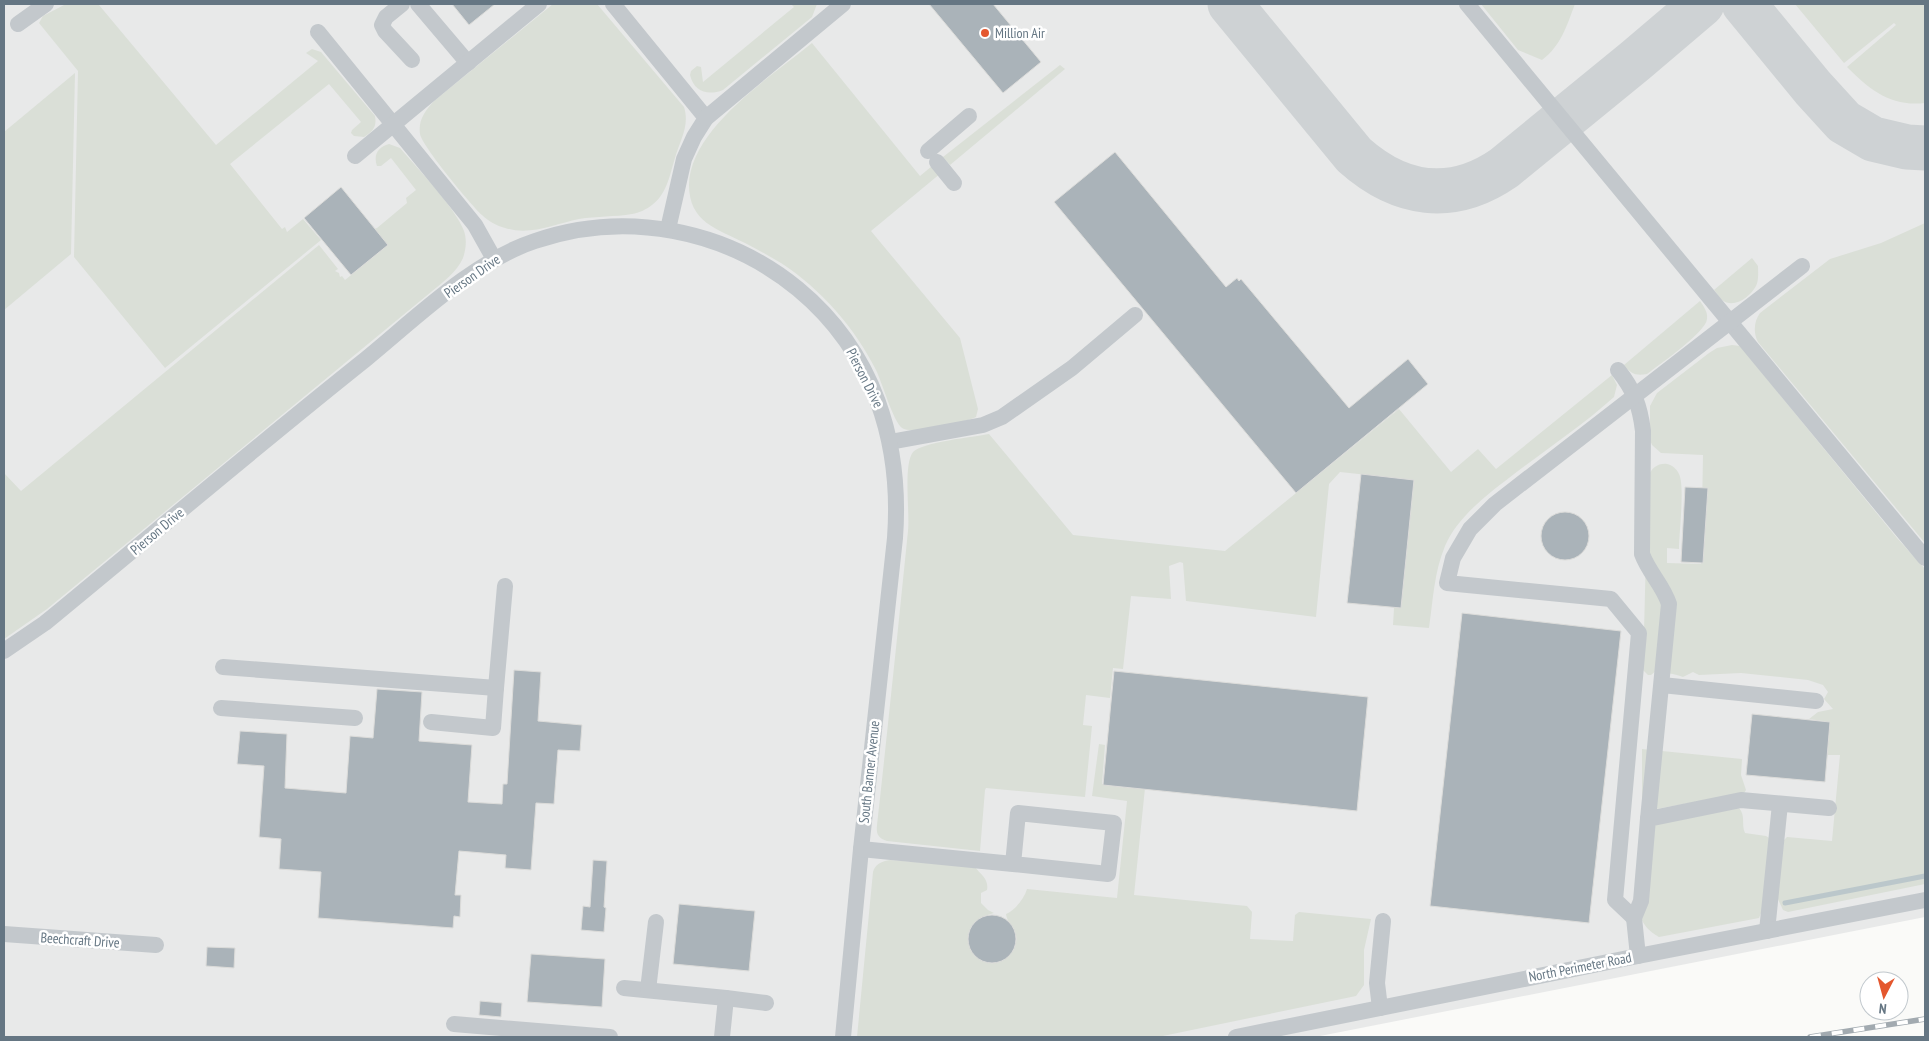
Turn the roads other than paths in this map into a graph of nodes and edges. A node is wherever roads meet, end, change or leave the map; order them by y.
1 (46, 4) edge
2 (402, 4) edge
3 (418, 4) edge
4 (539, 4) edge
5 (613, 4) edge
6 (843, 4) edge
7 (1466, 4) edge
8 (18, 24) dead end
9 (318, 32) dead end
10 (412, 60) dead end
11 (468, 63) junction
12 (969, 116) dead end
13 (706, 118) junction
14 (392, 125) junction
15 (355, 156) dead end
16 (954, 183) dead end
17 (668, 229) junction
18 (494, 259) junction
19 (1802, 266) dead end
20 (1136, 315) dead end
21 (1729, 322) junction
22 (1618, 370) dead end
23 (1635, 397) junction
24 (890, 442) junction
25 (898, 507) joint
26 (1925, 558) edge
27 (505, 586) dead end
28 (4, 651) edge
29 (223, 667) dead end
30 (1662, 685) junction
31 (496, 688) junction
32 (1816, 700) dead end
33 (221, 708) dead end
34 (355, 718) dead end
35 (431, 722) dead end
36 (1780, 804) junction
37 (1829, 808) dead end
38 (1648, 819) junction
39 (861, 849) junction
40 (1013, 864) junction
41 (1925, 900) edge
42 (1634, 918) junction
43 (1383, 921) dead end
44 (656, 922) dead end
45 (1767, 931) junction
46 (4, 934) edge
47 (156, 945) dead end
48 (1638, 956) junction
49 (624, 988) dead end
50 (648, 990) junction
51 (726, 998) junction
52 (766, 1002) dead end
53 (1380, 1008) junction
54 (454, 1024) dead end
55 (610, 1037) edge
56 (722, 1037) edge
57 (843, 1037) edge
58 (1236, 1037) edge

1 - 8 street
2 - 10 street
3 - 11 street
4 - 11 street
5 - 13 street
6 - 13 street
7 - 21 street
9 - 14 street
11 - 14 street
12 - 16 street
13 - 17 street
14 - 15 street
14 - 18 street
17 - 18 street, Pierson Drive
17 - 24 street, Pierson Drive
18 - 28 street, Pierson Drive
19 - 21 street
20 - 24 street
21 - 23 street
21 - 26 street
22 - 23 street
23 - 30 street
23 - 42 street
24 - 25 street, Pierson Drive
25 - 39 street, South Banner Avenue
27 - 31 street
29 - 31 street
30 - 32 street
30 - 38 street
31 - 35 street
33 - 34 street
36 - 37 street
36 - 38 street
36 - 45 street
38 - 42 street
39 - 40 street
39 - 57 street, South Banner Avenue
40 - 40 street
41 - 45 street, North Perimeter Road
42 - 48 street
43 - 53 street
44 - 50 street
45 - 48 street, North Perimeter Road
46 - 47 street, Beechcraft Drive
48 - 53 street, North Perimeter Road
49 - 50 street
50 - 51 street
51 - 52 street
51 - 56 street
53 - 58 street, North Perimeter Road
54 - 55 street

